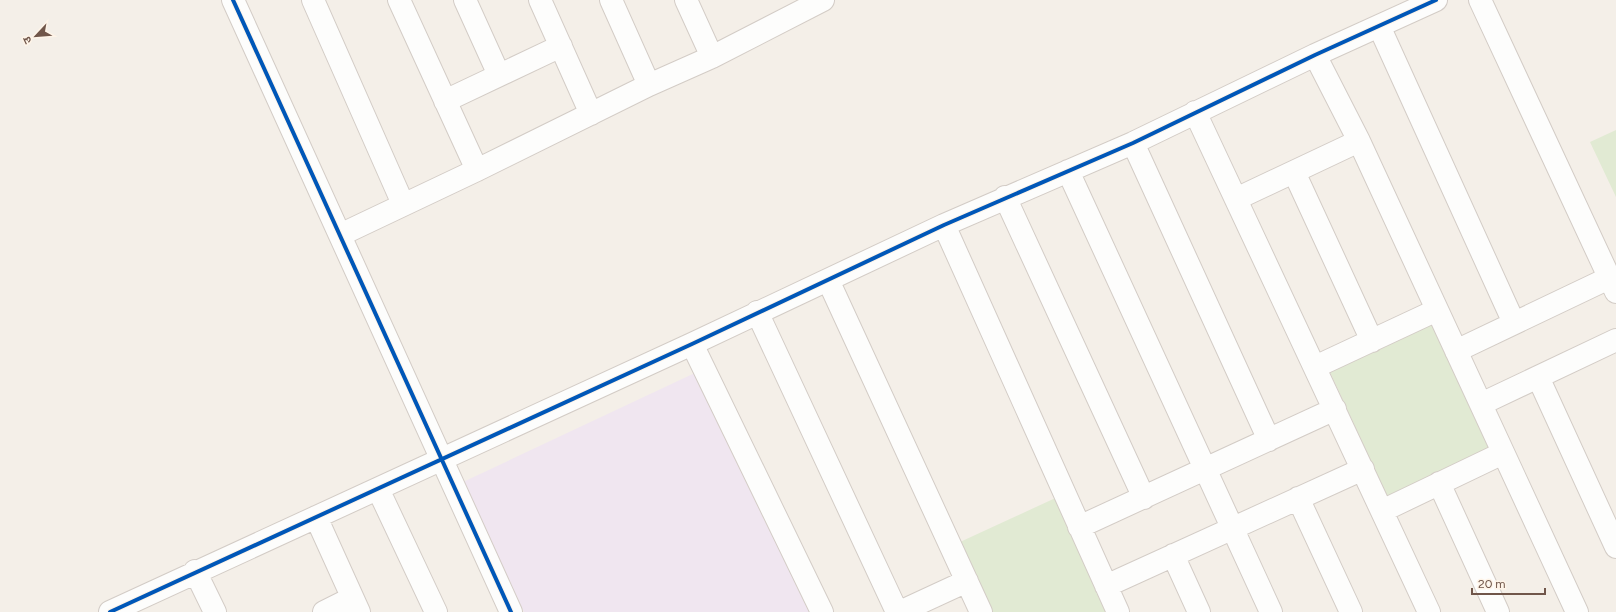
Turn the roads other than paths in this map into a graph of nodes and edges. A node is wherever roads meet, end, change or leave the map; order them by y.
1 (233, 0) edge
2 (313, 0) edge
3 (399, 0) edge
4 (465, 0) edge
5 (540, 0) edge
6 (611, 0) edge
7 (686, 0) edge
8 (823, 0) edge
9 (1436, 0) edge
10 (1480, 0) edge
11 (1379, 26) junction
12 (561, 46) junction
13 (1315, 55) junction
14 (712, 57) junction
15 (499, 75) junction
16 (649, 85) junction
17 (446, 101) junction
18 (1195, 112) junction
19 (591, 114) junction
20 (1359, 141) junction
21 (1133, 143) junction
22 (477, 170) junction
23 (1068, 170) junction
24 (1294, 172) junction
25 (1005, 197) junction
26 (1236, 199) junction
27 (403, 204) junction
28 (944, 225) junction
29 (340, 235) junction
30 (828, 280) junction
31 (1613, 285) edge
32 (1437, 310) junction
33 (757, 312) junction
34 (1514, 323) junction
35 (1616, 340) edge
36 (1372, 341) junction
37 (692, 344) junction
38 (1456, 351) junction
39 (1315, 367) junction
40 (1538, 377) junction
41 (1481, 404) junction
42 (1335, 409) junction
43 (1269, 440) junction
44 (1503, 452) junction
45 (440, 459) junction
46 (1205, 469) junction
47 (1363, 469) junction
48 (1439, 483) junction
49 (378, 489) junction
50 (1144, 498) junction
51 (1298, 498) junction
52 (1382, 511) junction
53 (316, 517) junction
54 (1079, 527) junction
55 (1232, 529) junction
56 (1616, 547) edge
57 (1173, 555) junction
58 (196, 571) junction
59 (967, 581) junction
60 (1106, 586) junction
61 (356, 605) edge
62 (139, 606) edge
63 (110, 612) edge
64 (215, 612) edge
65 (324, 612) edge
66 (436, 612) edge
67 (511, 612) edge
68 (822, 612) edge
69 (899, 612) edge
70 (981, 612) edge
71 (1118, 612) edge
72 (1199, 612) edge
73 (1271, 612) edge
74 (1351, 612) edge
75 (1429, 612) edge
76 (1498, 612) edge
77 (1577, 612) edge

1 - 29 street
2 - 27 street
3 - 17 street
4 - 15 street
5 - 12 street
6 - 16 street
7 - 14 street
8 - 14 street
9 - 11 street
10 - 31 street
11 - 13 street
11 - 34 street
12 - 15 street
12 - 19 street
13 - 18 street
13 - 20 street
14 - 16 street
15 - 17 street
16 - 19 street
17 - 22 street
18 - 21 street
18 - 26 street
19 - 22 street
20 - 24 street
20 - 32 street
21 - 23 street
21 - 43 street
22 - 27 street
23 - 25 street
23 - 46 street
24 - 26 street
24 - 36 street
25 - 28 street
25 - 50 street
26 - 39 street
27 - 29 street
28 - 30 street
28 - 54 street
29 - 45 street
30 - 33 street
30 - 59 street
31 - 34 street
32 - 36 street
32 - 38 street
33 - 37 street
33 - 69 street
34 - 38 street
35 - 40 street
36 - 39 street
37 - 45 street
37 - 68 street
38 - 41 street
39 - 42 street
40 - 41 street
40 - 56 street
41 - 44 street
42 - 43 street
42 - 47 street
43 - 46 street
44 - 48 street
44 - 77 street
45 - 49 street
45 - 67 street
46 - 50 street
46 - 55 street
47 - 51 street
47 - 52 street
48 - 52 street
48 - 76 street
49 - 53 street
49 - 66 street
50 - 54 street
51 - 55 street
51 - 74 street
52 - 75 street
53 - 58 street
53 - 61 street
54 - 60 street
55 - 57 street
55 - 73 street
57 - 60 street
57 - 72 street
58 - 62 street
58 - 64 street
59 - 69 street
59 - 70 street
60 - 71 street
61 - 65 street
62 - 63 street

